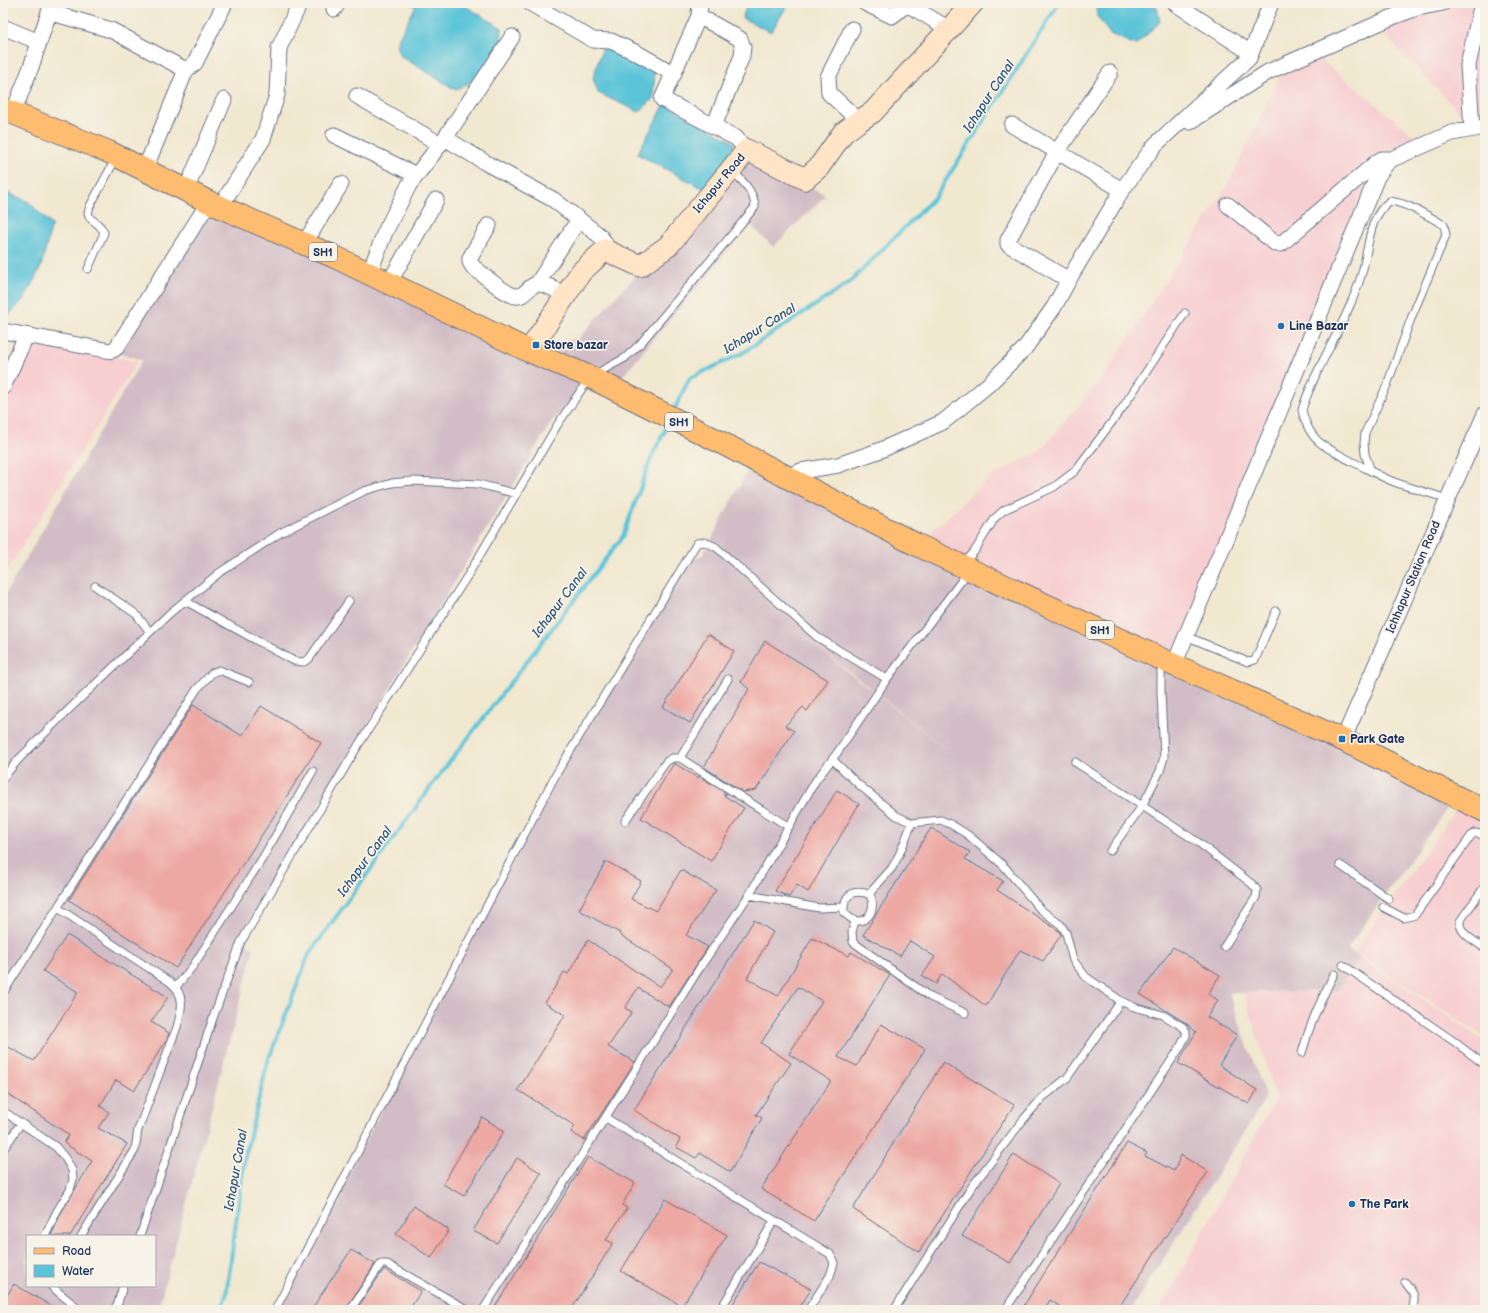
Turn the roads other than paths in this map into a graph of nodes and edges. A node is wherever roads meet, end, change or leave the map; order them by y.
1 (224, 3) edge
2 (300, 3) edge
3 (530, 3) edge
4 (865, 3) edge
5 (973, 3) edge
6 (1271, 3) edge
7 (1443, 3) edge
8 (1482, 3) edge
9 (1176, 4) edge
10 (1415, 6) edge
11 (50, 7) edge
12 (700, 9) edge
13 (3, 27) edge
14 (852, 29) dead end
15 (949, 30) junction
16 (512, 37) dead end
17 (39, 42) junction
18 (1252, 53) junction
19 (186, 70) junction
20 (1110, 73) dead end
21 (674, 74) junction
22 (357, 96) dead end
23 (224, 100) dead end
24 (8, 111) edge
25 (859, 120) junction
26 (1012, 125) dead end
27 (714, 126) junction
28 (1479, 128) edge
29 (334, 134) dead end
30 (442, 141) junction
31 (1155, 145) junction
32 (747, 150) junction
33 (1058, 152) junction
34 (118, 156) junction
35 (1392, 159) junction
36 (145, 169) junction
37 (731, 169) junction
38 (416, 175) junction
39 (341, 184) dead end
40 (186, 190) junction
41 (1122, 190) junction
42 (436, 200) dead end
43 (215, 204) junction
44 (1228, 205) dead end
45 (579, 219) junction
46 (489, 226) dead end
47 (304, 244) junction
48 (605, 250) junction
49 (88, 268) dead end
50 (369, 274) junction
51 (1069, 280) junction
52 (389, 283) junction
53 (537, 284) junction
54 (565, 295) junction
55 (1185, 313) dead end
56 (3, 331) edge
57 (26, 336) junction
58 (529, 351) junction
59 (590, 377) junction
60 (3, 387) edge
61 (1485, 414) edge
62 (1372, 471) junction
63 (786, 477) junction
64 (517, 494) junction
65 (1447, 499) junction
66 (966, 568) junction
67 (95, 586) dead end
68 (185, 601) junction
69 (349, 601) dead end
70 (1276, 611) dead end
71 (150, 632) junction
72 (1186, 636) junction
73 (1167, 662) junction
74 (728, 679) dead end
75 (887, 679) junction
76 (249, 682) dead end
77 (1343, 740) junction
78 (680, 758) junction
79 (832, 759) junction
80 (1075, 762) dead end
81 (313, 771) dead end
82 (3, 778) edge
83 (1142, 806) junction
84 (1485, 811) edge
85 (625, 821) dead end
86 (912, 822) junction
87 (789, 827) junction
88 (1485, 837) edge
89 (1110, 851) dead end
90 (1340, 865) dead end
91 (1485, 886) edge
92 (869, 894) junction
93 (749, 895) junction
94 (1389, 900) dead end
95 (844, 907) junction
96 (1383, 907) dead end
97 (58, 908) junction
98 (856, 921) junction
99 (1224, 947) dead end
100 (1485, 948) edge
101 (1343, 965) dead end
102 (1334, 974) dead end
103 (176, 987) junction
104 (3, 993) edge
105 (1120, 1001) junction
106 (965, 1013) dead end
107 (1302, 1054) dead end
108 (1485, 1065) edge
109 (3, 1111) edge
110 (606, 1118) junction
111 (21, 1123) junction
112 (3, 1150) edge
113 (774, 1221) junction
114 (46, 1235) edge
115 (82, 1235) edge
116 (140, 1235) edge
117 (1405, 1282) dead end
118 (52, 1287) edge
119 (123, 1287) edge
120 (77, 1310) edge
121 (114, 1310) edge
122 (275, 1310) edge
123 (350, 1310) edge
124 (468, 1310) edge
125 (483, 1310) edge
126 (720, 1310) edge
127 (808, 1310) edge
128 (894, 1310) edge
129 (1005, 1310) edge
130 (1412, 1310) edge

1 - 19 street
2 - 43 street
3 - 21 street
4 - 15 street
5 - 15 street, Ichapur Road
6 - 18 street
7 - 10 street
8 - 28 street
9 - 18 street
10 - 31 street
11 - 17 street
11 - 19 street
12 - 21 street
12 - 27 street
13 - 17 street
14 - 25 street
15 - 25 street, Ichapur Road
16 - 30 street
17 - 24 street
18 - 31 street
19 - 36 street
20 - 33 street
21 - 27 street
22 - 30 street
23 - 40 street
24 - 34 main road, SH1
25 - 32 street, Ichapur Road
26 - 33 street
27 - 32 street
28 - 35 street
29 - 38 street
30 - 38 street
30 - 45 street
31 - 41 street
32 - 37 street, Ichapur Road
33 - 41 street
33 - 51 street
34 - 36 main road, SH1
34 - 49 lane
35 - 44 street
35 - 72 street
36 - 40 main road, SH1
37 - 48 street, Ichapur Road
37 - 59 lane
38 - 50 street
39 - 47 street
40 - 43 main road, SH1
41 - 51 street
42 - 52 street
43 - 47 main road, SH1
43 - 57 street
45 - 48 street
45 - 53 street
46 - 53 street
47 - 50 main road, SH1
48 - 54 street
50 - 52 main road, SH1
51 - 63 street
52 - 58 main road, SH1
53 - 54 street
54 - 58 street
55 - 66 lane
56 - 57 street
57 - 60 street
58 - 59 main road, SH1
59 - 63 main road, SH1
59 - 64 lane
61 - 65 street, Ichhapur Station Road
62 - 62 lane
62 - 65 lane
63 - 66 main road, SH1
64 - 68 lane
64 - 116 lane
65 - 77 street, Ichhapur Station Road
66 - 73 main road, SH1
66 - 75 lane
67 - 71 lane
68 - 69 lane
68 - 71 lane
70 - 72 lane
71 - 82 lane
72 - 73 street
73 - 77 main road, SH1
73 - 83 lane
74 - 78 lane
75 - 79 lane
75 - 122 lane
76 - 97 lane
77 - 84 main road, SH1
78 - 85 lane
78 - 87 lane
79 - 86 lane
79 - 87 lane
80 - 83 lane
81 - 103 lane
83 - 89 lane
83 - 99 lane
86 - 92 lane
86 - 105 lane
87 - 93 lane
88 - 96 lane
90 - 94 lane
91 - 100 lane
92 - 95 lane
92 - 98 lane
93 - 95 lane
93 - 110 lane
95 - 98 lane
97 - 103 lane
97 - 104 lane
98 - 106 lane
101 - 108 lane
102 - 107 lane
103 - 115 lane
105 - 128 lane
105 - 129 lane
109 - 111 lane
110 - 113 lane
110 - 125 lane
111 - 112 lane
111 - 114 lane
113 - 126 lane
113 - 127 lane
117 - 130 lane
118 - 120 lane
119 - 121 lane
123 - 124 lane

